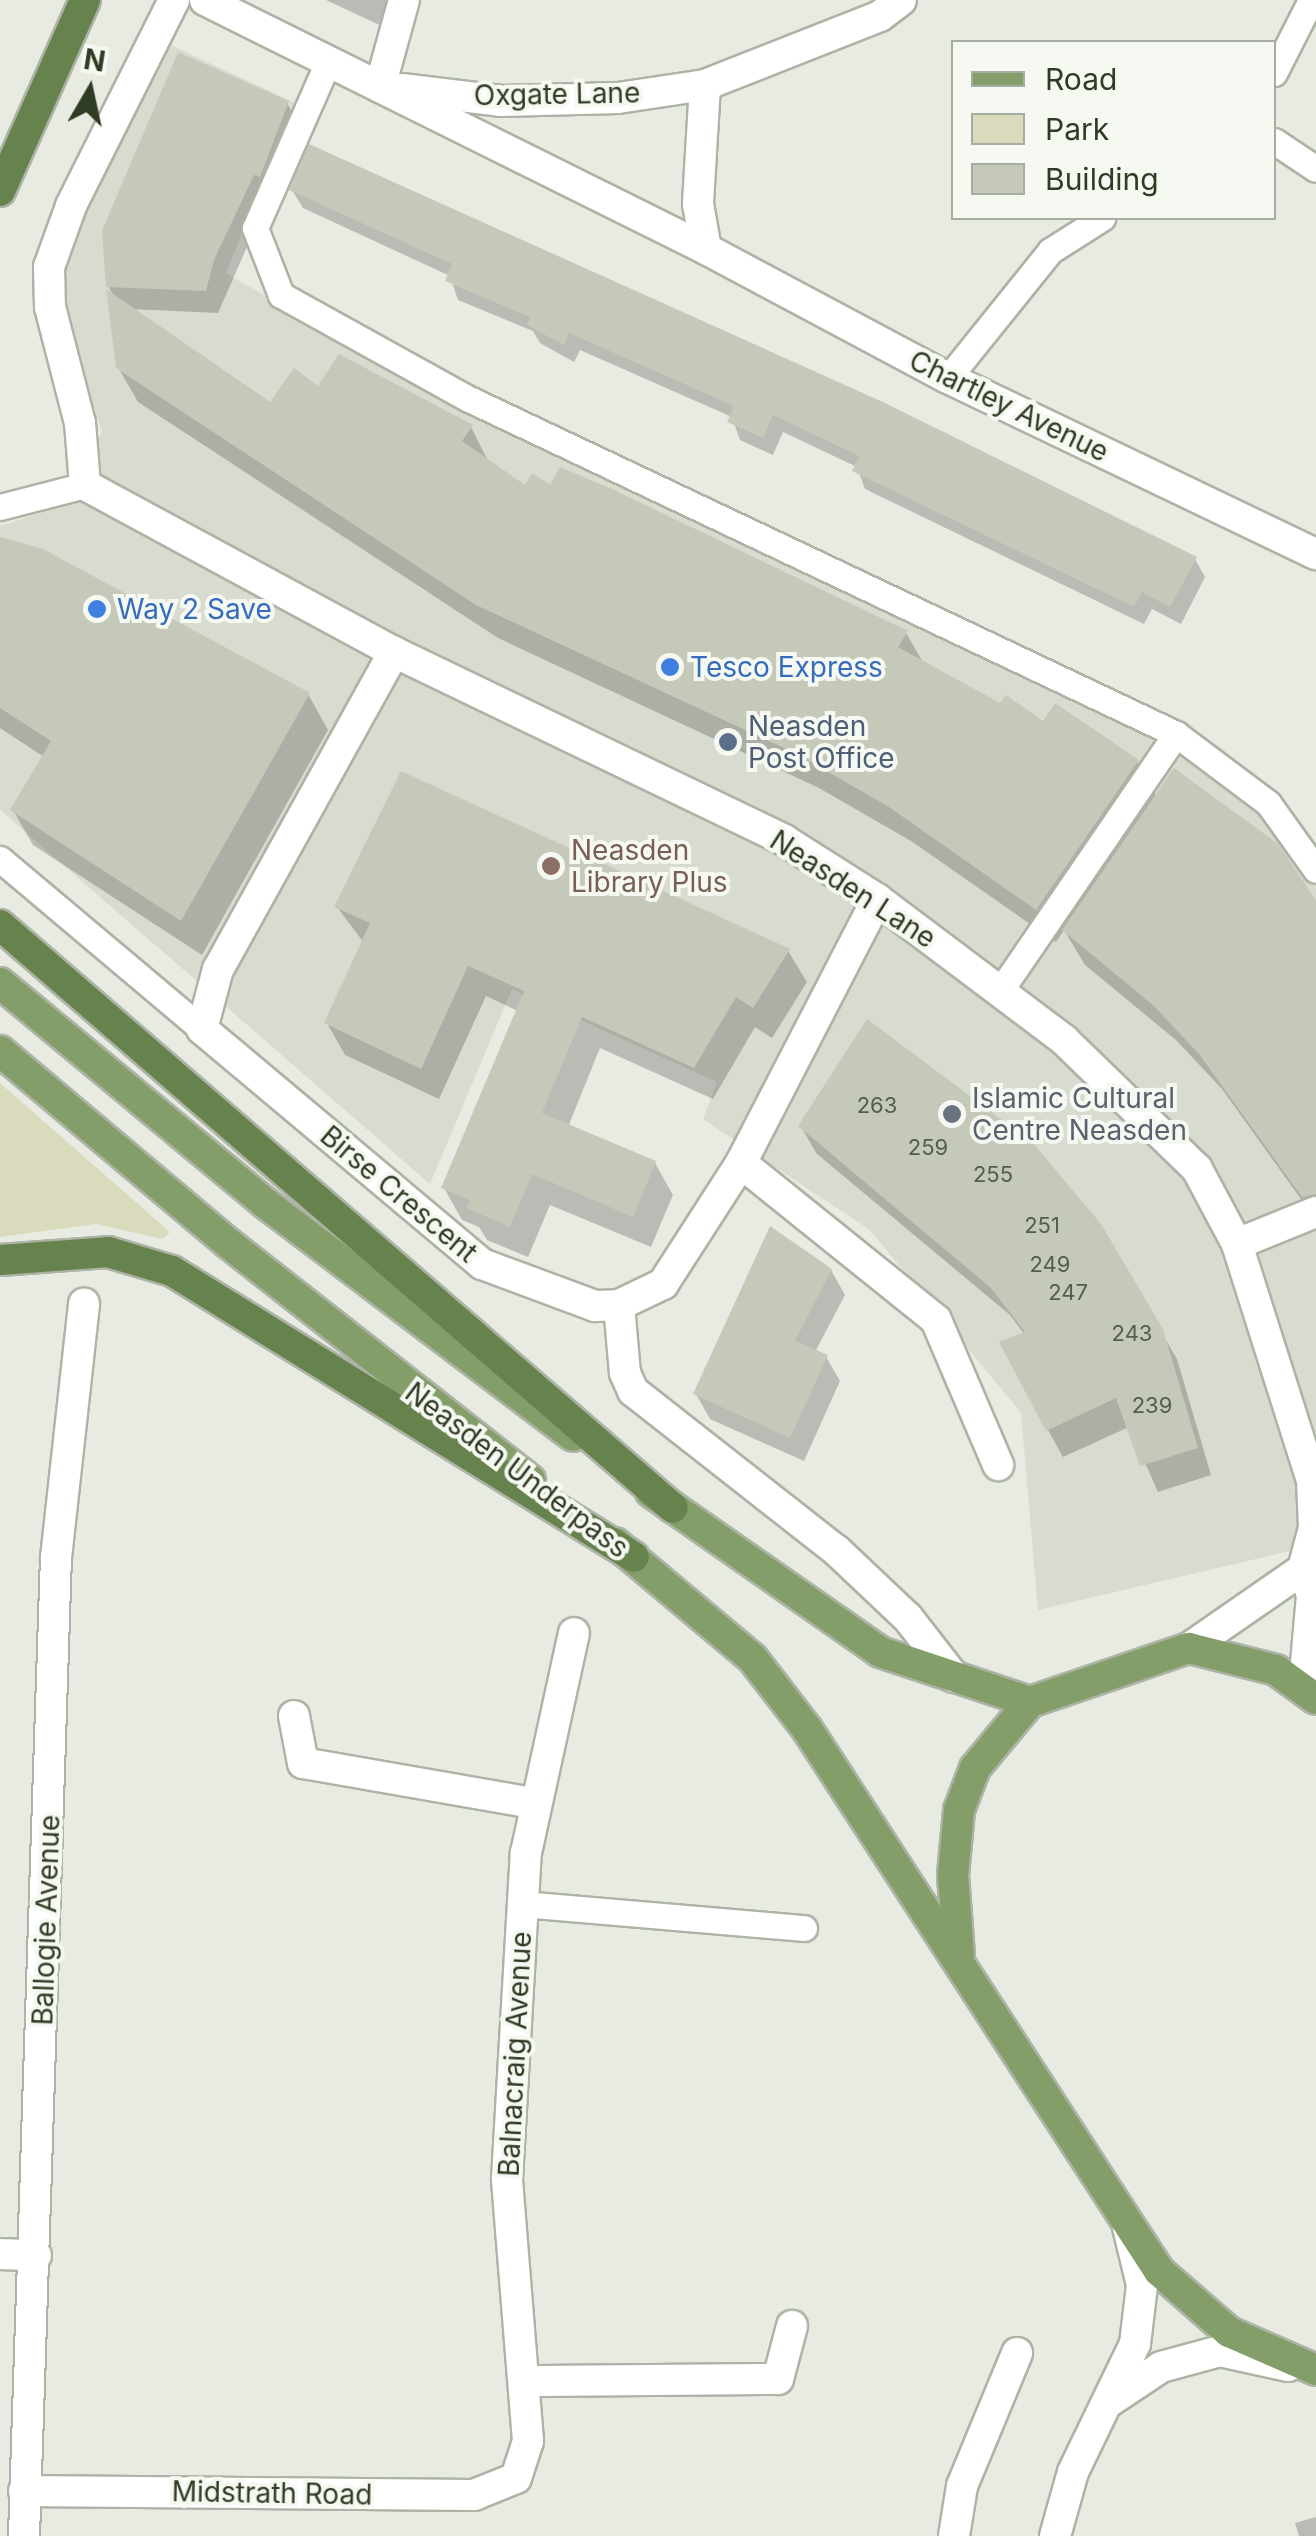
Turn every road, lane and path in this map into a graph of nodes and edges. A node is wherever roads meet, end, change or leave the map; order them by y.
1 (85, 0) edge
2 (174, 0) edge
3 (205, 0) edge
4 (404, 0) edge
5 (901, 0) edge
6 (1311, 0) edge
7 (328, 64) junction
8 (1276, 69) edge
9 (705, 85) junction
10 (380, 87) junction
11 (1276, 142) edge
12 (1316, 169) edge
13 (0, 191) edge
14 (1099, 220) edge
15 (706, 249) junction
16 (948, 378) junction
17 (85, 486) junction
18 (0, 507) edge
19 (1316, 554) edge
20 (394, 652) junction
21 (1176, 734) junction
22 (0, 859) edge
23 (1316, 870) edge
24 (877, 899) junction
25 (0, 925) edge
26 (0, 983) edge
27 (1000, 991) junction
28 (202, 1029) junction
29 (0, 1051) edge
30 (742, 1163) junction
31 (1316, 1212) edge
32 (1237, 1244) junction
33 (0, 1260) edge
34 (84, 1304) dead end
35 (619, 1305) junction
36 (998, 1465) dead end
37 (673, 1508) junction
38 (634, 1558) junction
39 (1303, 1569) junction
40 (574, 1633) dead end
41 (1188, 1648) junction
42 (954, 1676) junction
43 (1310, 1693) edge
44 (1030, 1702) junction
45 (294, 1716) dead end
46 (532, 1803) junction
47 (523, 1904) junction
48 (804, 1928) dead end
49 (960, 1958) junction
50 (1128, 2224) junction
51 (0, 2254) edge
52 (36, 2255) junction
53 (792, 2326) dead end
54 (1016, 2353) dead end
55 (1316, 2371) edge
56 (525, 2381) junction
57 (1110, 2401) junction
58 (516, 2478) joint
59 (24, 2491) junction
60 (24, 2536) edge
61 (954, 2536) edge
62 (1055, 2536) edge

1 - 13 highway
2 - 17 street
3 - 7 street, Chartley Avenue
4 - 10 street
5 - 9 street, Oxgate Lane
6 - 8 lane
7 - 10 street, Chartley Avenue
7 - 21 lane
9 - 10 street, Oxgate Lane
9 - 15 street
10 - 15 street, Chartley Avenue
11 - 12 lane
14 - 16 lane
15 - 16 street, Chartley Avenue
16 - 19 street, Chartley Avenue
17 - 18 lane
17 - 20 street, Neasden Lane
20 - 24 street, Neasden Lane
20 - 28 street
21 - 23 lane
21 - 27 lane
22 - 28 lane
24 - 27 street, Neasden Lane
24 - 30 street
25 - 37 highway
26 - 37 main road, Neasden Underpass
27 - 32 street, Neasden Lane
28 - 35 street, Birse Crescent
29 - 38 main road, Neasden Underpass
30 - 35 street
30 - 36 street
31 - 32 street
32 - 39 street, Neasden Lane
33 - 38 highway
34 - 52 street, Ballogie Avenue
35 - 42 street
37 - 42 main road, Neasden Underpass
38 - 49 main road, Neasden Underpass
39 - 41 street
39 - 43 street, Neasden Lane
40 - 46 street, Balnacraig Avenue
41 - 43 main road
41 - 44 main road
42 - 44 main road, Neasden Underpass
44 - 49 main road
45 - 46 street
46 - 47 street, Balnacraig Avenue
47 - 48 lane
47 - 56 street, Balnacraig Avenue
49 - 50 main road, Neasden Underpass
50 - 55 main road, Neasden Underpass
50 - 57 street
51 - 52 street
52 - 59 street, Ballogie Avenue
53 - 56 street
54 - 61 street
55 - 57 street
56 - 58 street, Balnacraig Avenue
57 - 62 street
58 - 59 street, Midstrath Road
59 - 60 street, Ballogie Avenue

